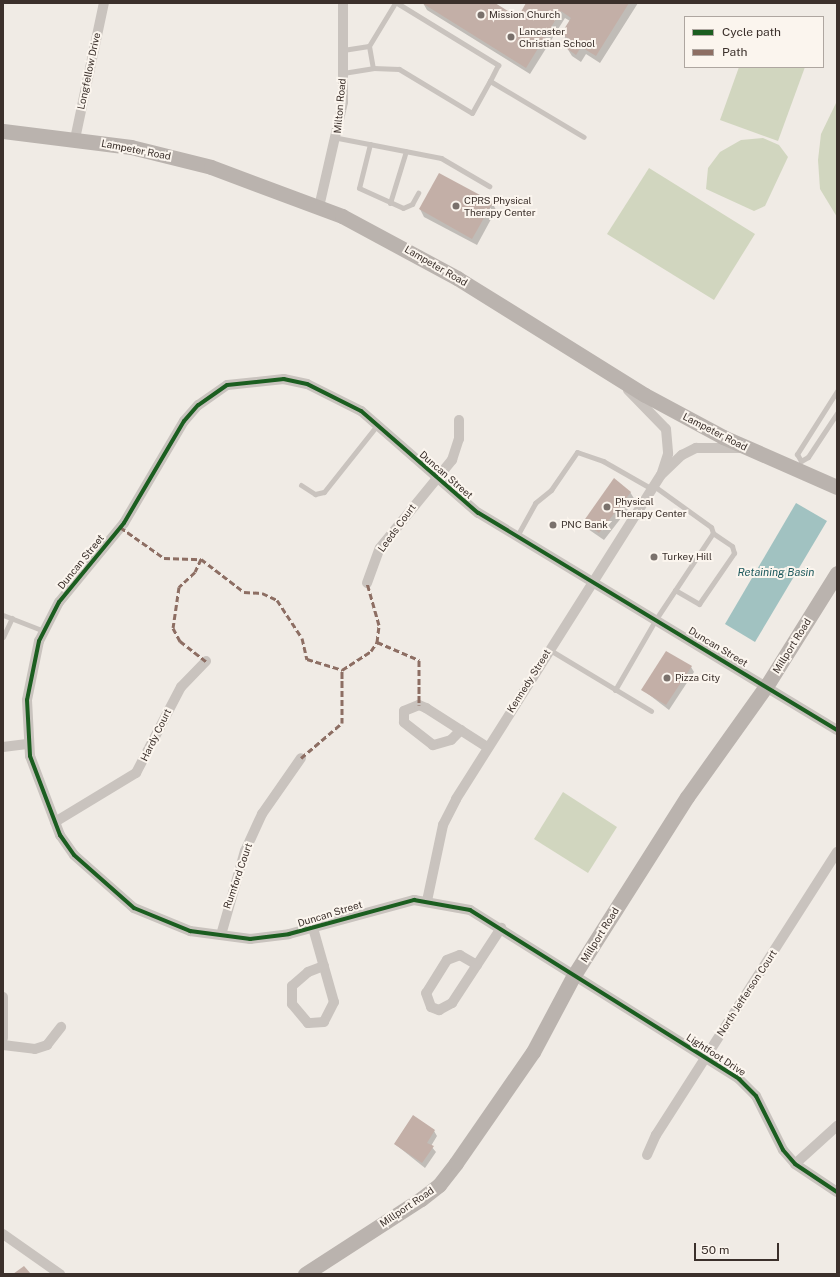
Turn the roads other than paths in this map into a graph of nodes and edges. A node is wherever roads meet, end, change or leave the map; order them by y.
1 (104, 3) edge
2 (343, 3) edge
3 (396, 3) edge
4 (369, 46) junction
5 (344, 50) junction
6 (373, 68) junction
7 (343, 73) junction
8 (490, 81) junction
9 (3, 131) edge
10 (584, 137) dead end
11 (338, 138) junction
12 (75, 139) junction
13 (370, 144) junction
14 (406, 151) junction
15 (489, 186) dead end
16 (418, 193) dead end
17 (390, 203) junction
18 (320, 207) junction
19 (614, 378) junction
20 (837, 391) edge
21 (837, 413) edge
22 (459, 420) dead end
23 (378, 424) junction
24 (746, 448) junction
25 (799, 466) junction
26 (661, 475) junction
27 (435, 478) junction
28 (301, 484) dead end
29 (653, 487) junction
30 (837, 487) edge
31 (713, 533) junction
32 (517, 536) junction
33 (837, 573) edge
34 (592, 581) junction
35 (367, 583) dead end
36 (675, 590) junction
37 (3, 615) edge
38 (12, 618) junction
39 (656, 619) junction
40 (44, 631) junction
41 (3, 637) edge
42 (549, 650) junction
43 (206, 661) dead end
44 (767, 685) junction
45 (615, 690) junction
46 (651, 711) dead end
47 (461, 730) junction
48 (837, 730) edge
49 (29, 744) junction
50 (3, 747) edge
51 (487, 747) junction
52 (301, 758) dead end
53 (55, 822) junction
54 (837, 852) edge
55 (427, 901) junction
56 (313, 928) junction
57 (501, 928) junction
58 (221, 935) junction
59 (477, 965) junction
60 (324, 966) junction
61 (574, 975) junction
62 (3, 997) edge
63 (61, 1027) dead end
64 (3, 1038) edge
65 (3, 1045) edge
66 (705, 1057) junction
67 (837, 1126) edge
68 (647, 1155) dead end
69 (795, 1164) junction
70 (837, 1192) edge
71 (3, 1234) edge
72 (60, 1274) edge
73 (305, 1274) edge

1 - 12 street, Longfellow Drive
2 - 5 street, Milton Road
3 - 4 lane
3 - 8 lane
4 - 5 lane
4 - 6 lane
5 - 7 street, Milton Road
6 - 7 lane
6 - 8 lane
7 - 11 street, Milton Road
8 - 10 lane
9 - 12 main road, Lampeter Road
11 - 13 lane
11 - 18 street, Milton Road
12 - 18 main road, Lampeter Road
13 - 14 lane
13 - 17 lane
14 - 15 lane
14 - 17 lane
16 - 17 lane
18 - 19 main road, Lampeter Road
19 - 24 main road, Lampeter Road
19 - 26 street, Kennedy Street
20 - 25 lane
21 - 25 lane
22 - 27 street, Leeds Court
23 - 27 street, Duncan Street
23 - 28 lane
23 - 40 street, Duncan Street
24 - 25 main road, Lampeter Road
24 - 26 street, Kennedy Street
25 - 30 main road, Lampeter Road
26 - 29 street, Kennedy Street
27 - 32 street, Duncan Street
27 - 35 street, Leeds Court
29 - 31 lane
29 - 32 lane
29 - 34 street, Kennedy Street
31 - 36 lane
31 - 36 lane
32 - 34 street, Duncan Street
33 - 44 main road, Millport Road
34 - 39 street, Duncan Street
34 - 42 street, Kennedy Street
36 - 39 lane
37 - 38 lane
38 - 40 lane
38 - 41 lane
39 - 44 street, Duncan Street
39 - 45 lane
40 - 49 street, Duncan Street
42 - 45 lane
42 - 51 street, Kennedy Street
43 - 53 street, Hardy Court
44 - 48 street, Duncan Street
44 - 61 main road, Millport Road
45 - 46 lane
47 - 47 street
47 - 51 street
49 - 50 street
49 - 53 street, Duncan Street
51 - 55 street, Kennedy Street
52 - 58 street, Rumford Court
53 - 58 street, Duncan Street
54 - 66 street, North Jefferson Court
55 - 56 street, Duncan Street
55 - 57 street, Duncan Street
56 - 58 street, Duncan Street
56 - 60 street
57 - 59 street
57 - 61 street, Duncan Street
59 - 59 street
60 - 60 street
61 - 66 street, Lightfoot Drive
61 - 73 main road, Millport Road
62 - 64 street
63 - 65 street
66 - 68 street, North Jefferson Court
66 - 69 street, Lightfoot Drive
67 - 69 street
69 - 70 street, Lightfoot Drive
71 - 72 street

